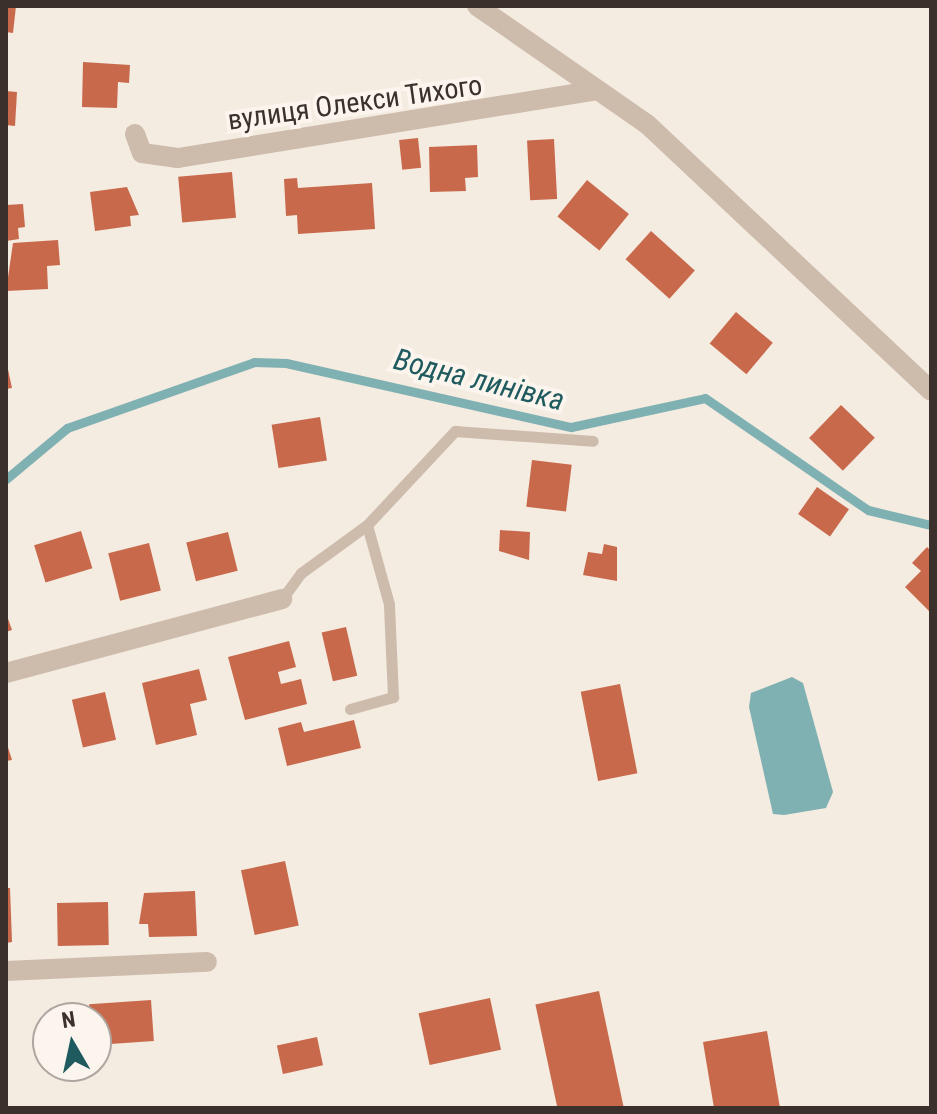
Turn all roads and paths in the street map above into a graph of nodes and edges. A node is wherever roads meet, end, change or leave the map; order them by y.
1 (477, 6) edge
2 (596, 90) junction
3 (135, 134) dead end
4 (931, 391) edge
5 (593, 441) dead end
6 (367, 525) junction
7 (282, 599) joint
8 (6, 673) edge
9 (350, 709) dead end
10 (207, 962) dead end
11 (6, 971) edge

1 - 2 street
2 - 3 street, вулиця Олекси Тихого
2 - 4 street
5 - 6 lane
6 - 7 lane
6 - 9 lane
7 - 8 street
10 - 11 street

